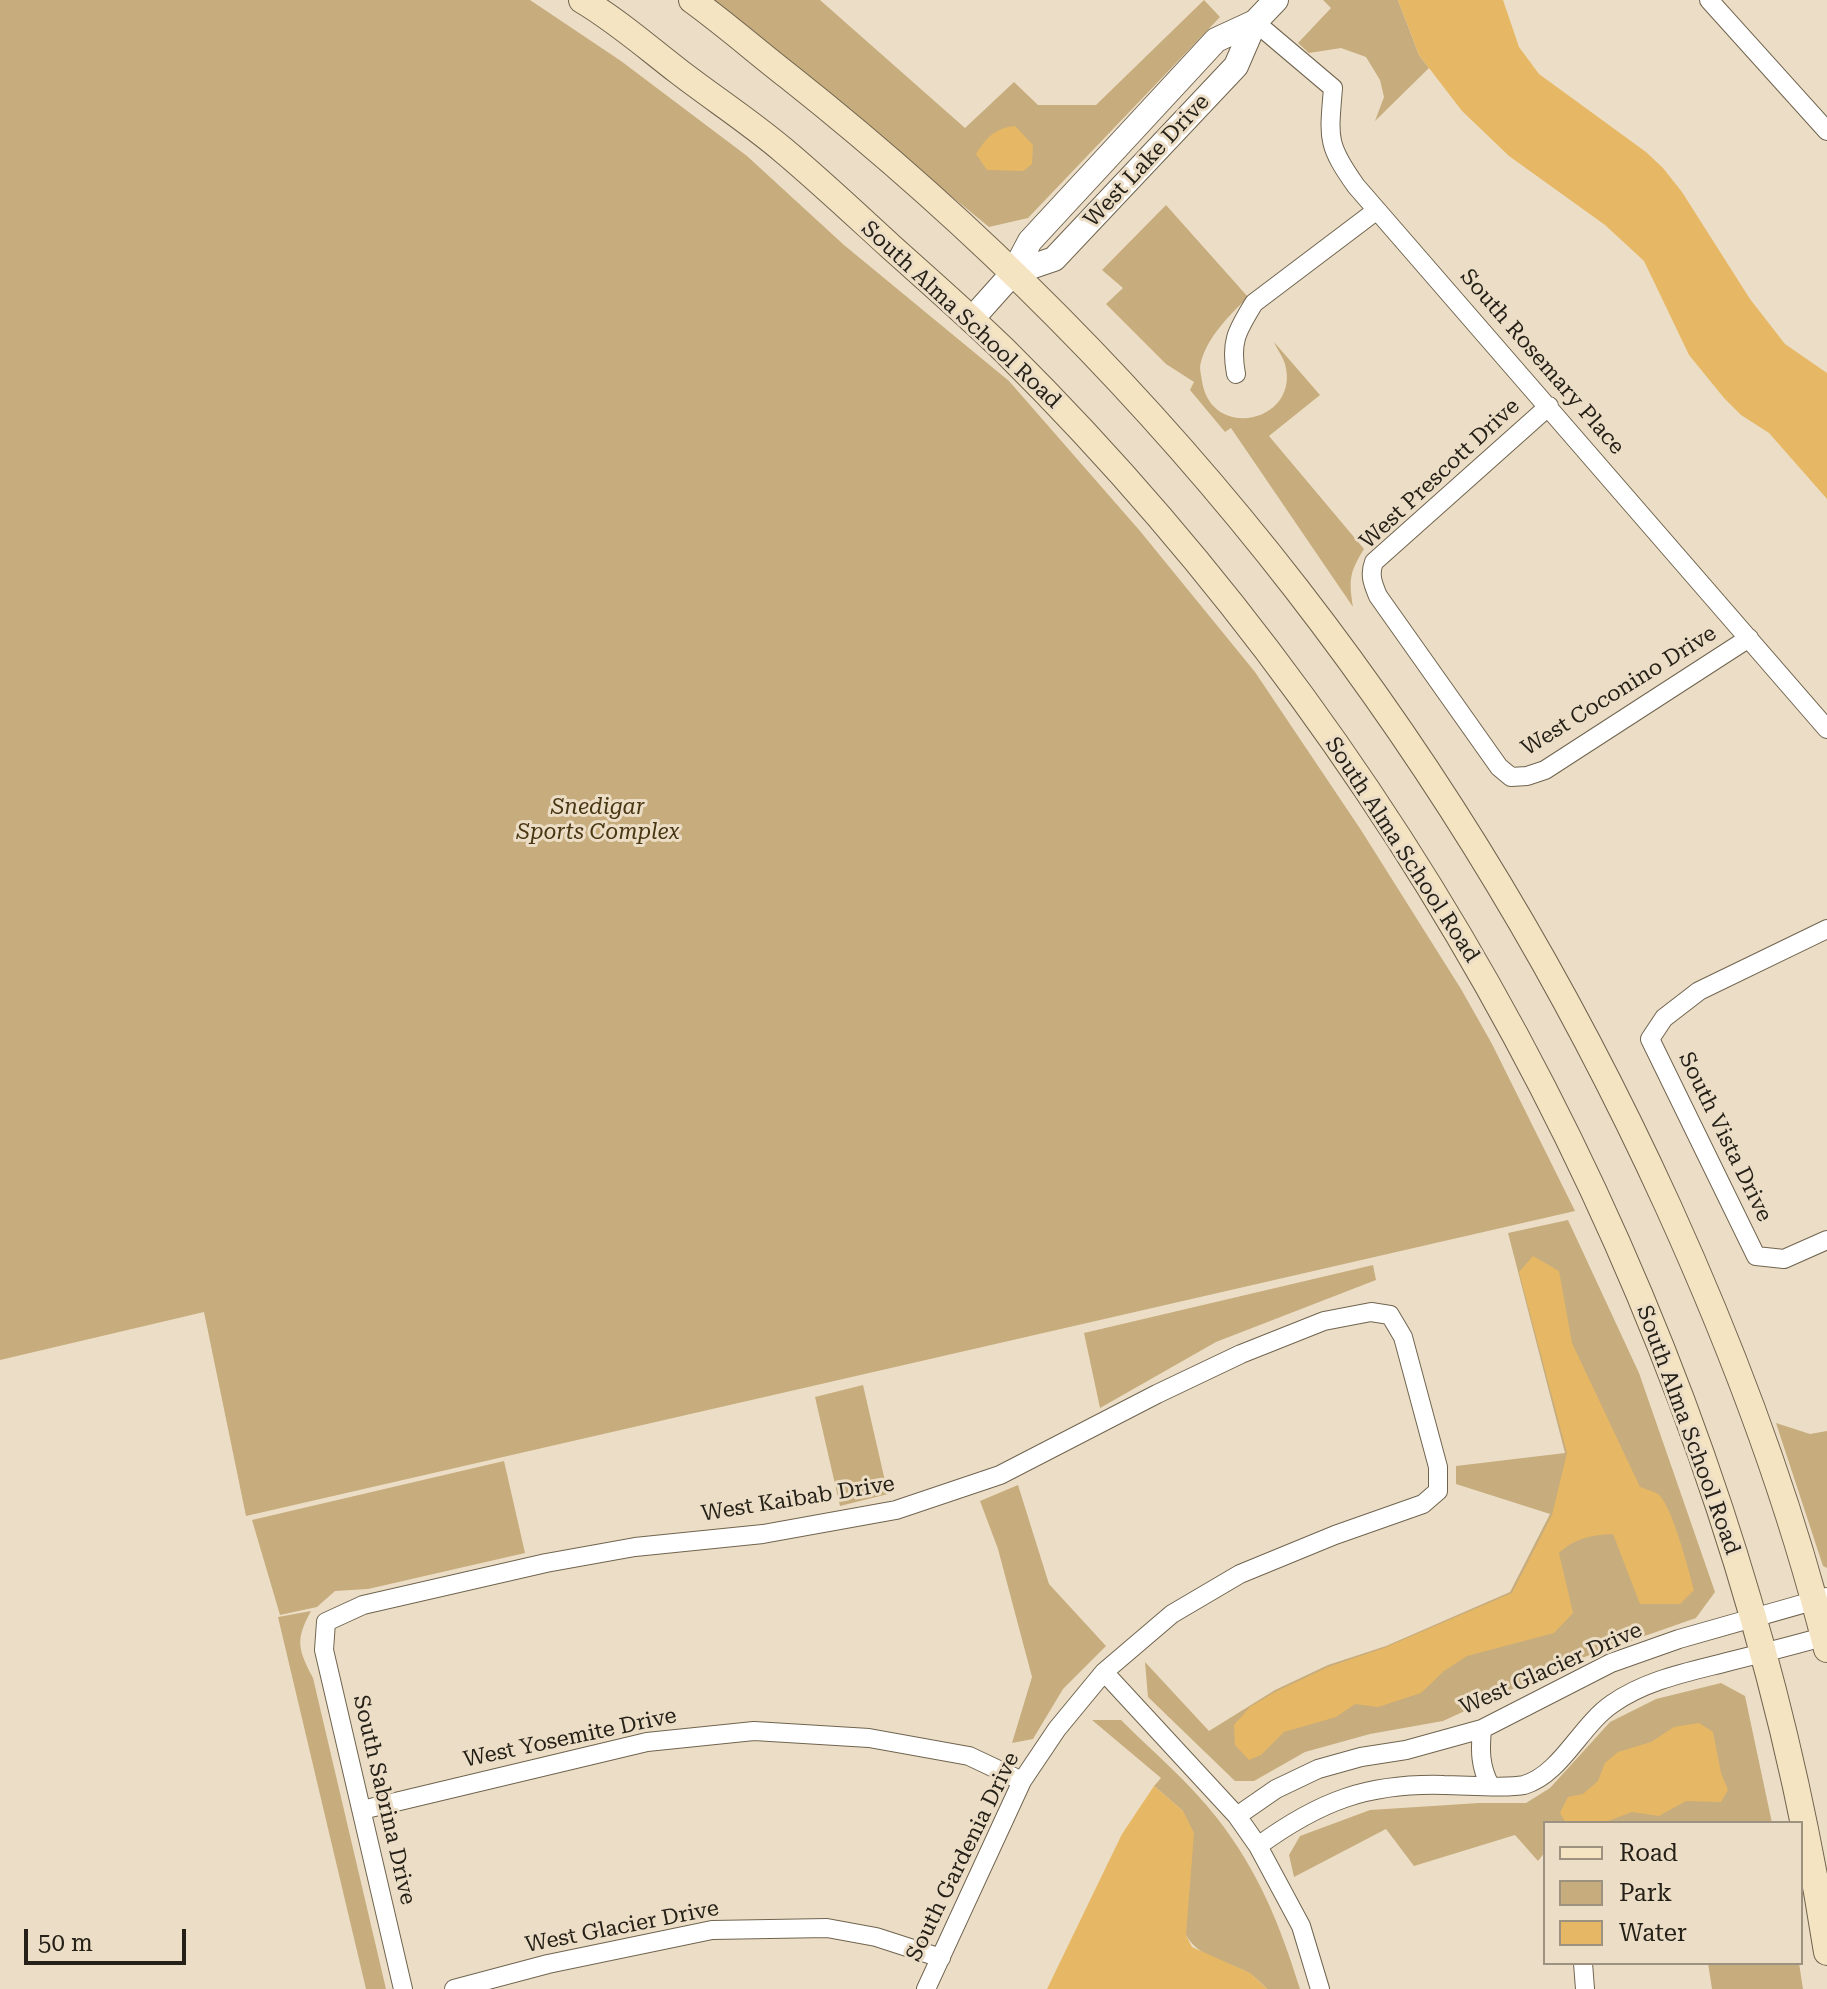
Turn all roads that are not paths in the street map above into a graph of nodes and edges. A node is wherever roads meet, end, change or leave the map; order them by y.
1 (582, 0) edge
2 (692, 0) edge
3 (1276, 0) edge
4 (1709, 0) edge
5 (1255, 22) junction
6 (1827, 131) edge
7 (1377, 210) junction
8 (1013, 273) junction
9 (971, 320) junction
10 (1236, 374) dead end
11 (1549, 406) junction
12 (1749, 638) junction
13 (1827, 729) edge
14 (1511, 777) joint
15 (1827, 929) edge
16 (1827, 1240) edge
17 (1390, 1315) joint
18 (1820, 1599) edge
19 (1754, 1619) junction
20 (326, 1622) joint
21 (1826, 1641) edge
22 (1762, 1653) junction
23 (1104, 1672) junction
24 (1482, 1729) junction
25 (1022, 1781) junction
26 (1490, 1785) junction
27 (362, 1810) junction
28 (1237, 1816) junction
29 (1802, 1821) edge
30 (1803, 1824) edge
31 (1258, 1846) junction
32 (1827, 1952) edge
33 (941, 1958) junction
34 (1583, 1965) edge
35 (403, 1989) edge
36 (454, 1989) edge
37 (926, 1989) edge
38 (1320, 1989) edge
39 (1585, 1989) edge

1 - 9 main road, South Alma School Road
2 - 8 main road
3 - 5 street, West Lake Drive
4 - 6 street
5 - 7 street, South Rosemary Place
5 - 8 street, West Lake Drive
7 - 10 street
7 - 11 street, South Rosemary Place
8 - 9 street, West Lake Drive
8 - 18 main road
9 - 19 main road, South Alma School Road
11 - 12 street, South Rosemary Place
11 - 14 street, West Prescott Drive
12 - 13 street, South Rosemary Place
12 - 14 street, West Coconino Drive
15 - 16 street, South Vista Drive
17 - 20 street, West Kaibab Drive
17 - 23 street, South Gardenia Drive
18 - 19 street, West Glacier Drive
18 - 21 main road
19 - 22 main road, South Alma School Road
19 - 24 street, West Glacier Drive
20 - 27 street, South Sabrina Drive
21 - 22 street
22 - 26 street
22 - 29 main road, South Alma School Road
23 - 25 street, South Gardenia Drive
23 - 28 street
24 - 26 street
24 - 28 street, West Glacier Drive
25 - 27 street, West Yosemite Drive
25 - 33 street, South Gardenia Drive
26 - 31 street
27 - 35 street, South Sabrina Drive
28 - 31 street
30 - 32 main road, South Alma School Road
31 - 38 street
33 - 36 street, West Glacier Drive
33 - 37 street, South Gardenia Drive
34 - 39 street

